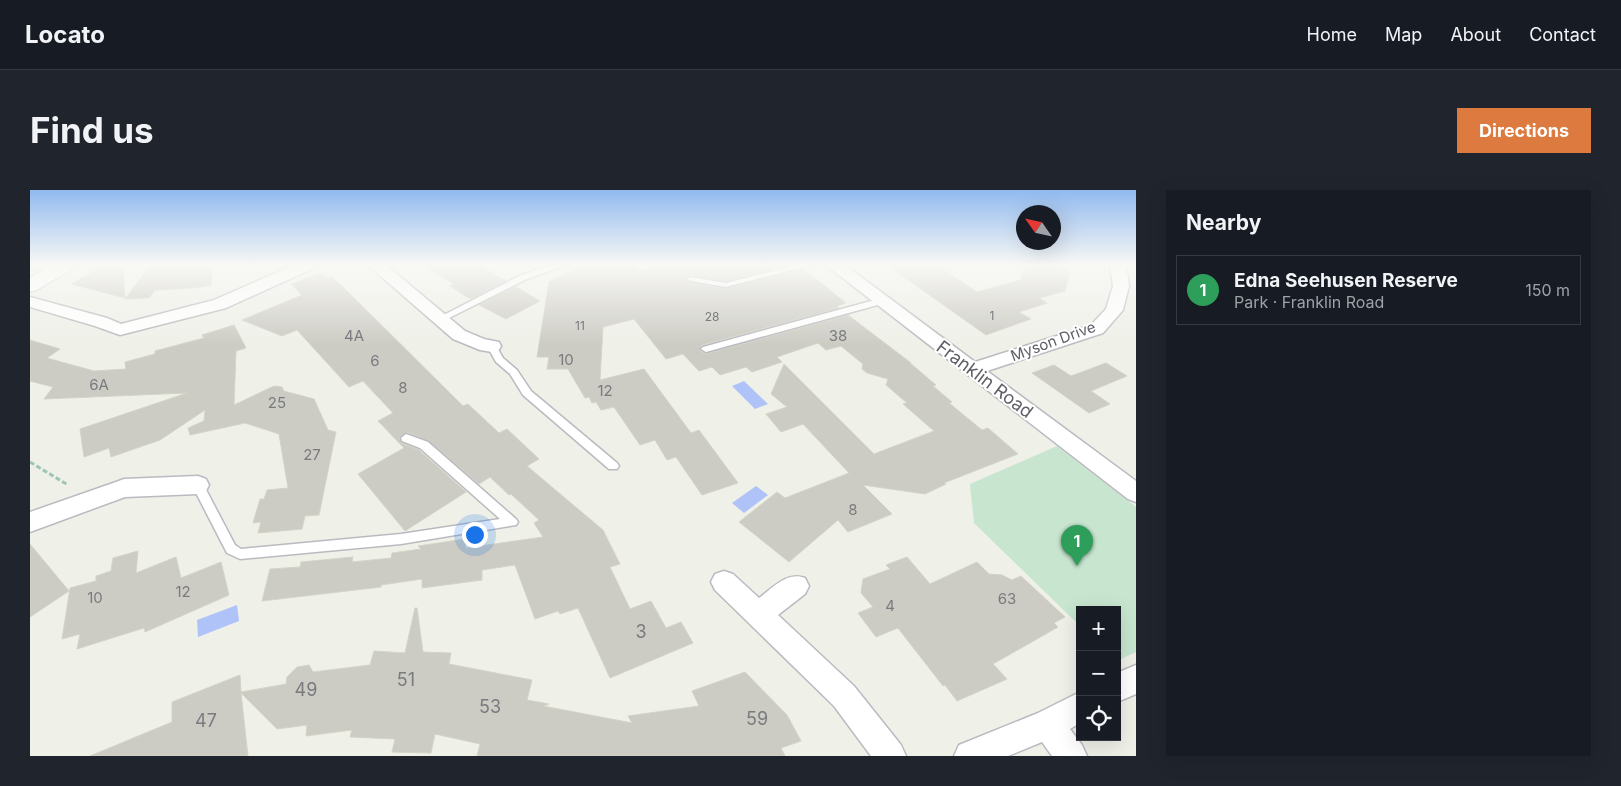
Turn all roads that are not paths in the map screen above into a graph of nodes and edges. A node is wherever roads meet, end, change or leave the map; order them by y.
1 (248, 291) edge
2 (407, 291) edge
3 (495, 291) edge
4 (870, 291) edge
5 (1119, 291) edge
6 (882, 300) junction
7 (30, 302) edge
8 (440, 319) junction
9 (492, 346) joint
10 (706, 348) dead end
11 (972, 368) junction
12 (406, 438) dead end
13 (613, 466) dead end
14 (198, 485) joint
15 (1136, 493) edge
16 (30, 522) edge
17 (724, 582) dead end
18 (796, 586) dead end
19 (758, 614) junction
20 (1136, 679) edge
21 (1121, 686) edge
22 (1076, 709) edge
23 (1048, 724) junction
24 (890, 756) edge
25 (970, 756) edge
26 (1071, 756) edge

1 - 7 street
2 - 8 street
3 - 8 lane
4 - 6 street, Franklin Road
5 - 11 street, Myson Drive
6 - 10 lane
6 - 11 street, Franklin Road
8 - 9 street
9 - 13 lane
11 - 15 street, Franklin Road
12 - 14 lane
14 - 16 street
17 - 19 street
18 - 19 street
19 - 24 street
20 - 21 street
22 - 23 street
23 - 25 street
23 - 26 street

